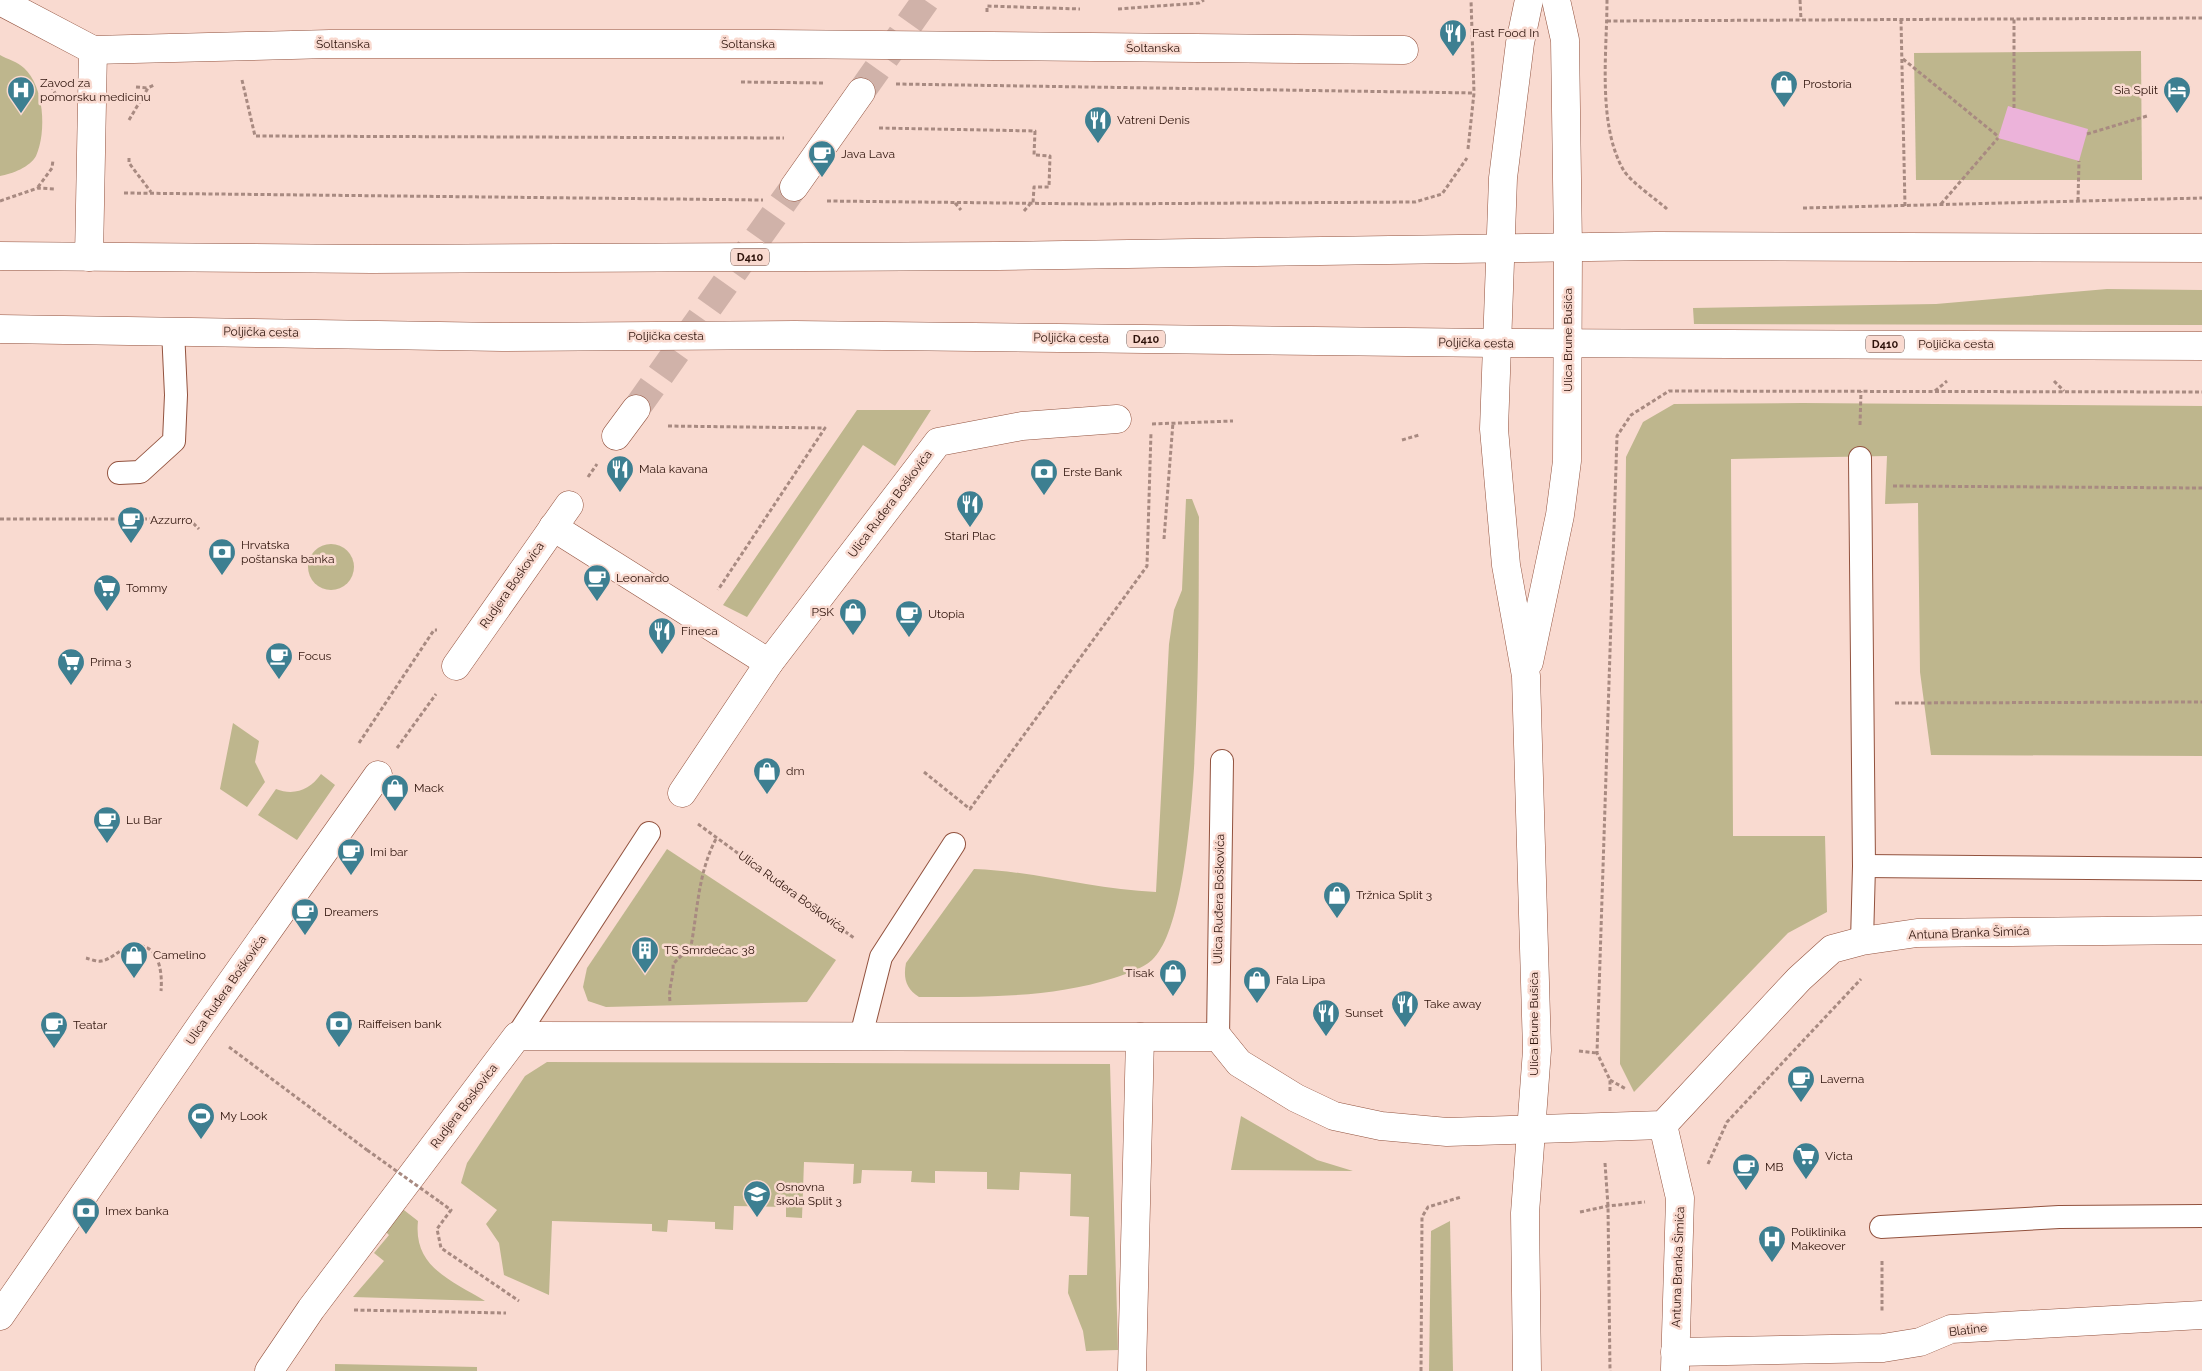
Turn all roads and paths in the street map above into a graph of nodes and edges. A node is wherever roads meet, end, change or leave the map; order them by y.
1 (1529, 0) edge
2 (1556, 0) edge
3 (1607, 0) edge
4 (1800, 0) edge
5 (0, 1) edge
6 (2202, 18) edge
7 (2014, 19) junction
8 (1801, 20) junction
9 (1901, 20) junction
10 (1607, 22) junction
11 (92, 50) junction
12 (1404, 50) dead end
13 (1903, 59) junction
14 (241, 75) dead end
15 (161, 81) dead end
16 (740, 82) dead end
17 (830, 84) dead end
18 (889, 84) dead end
19 (861, 92) tunnel mouth
20 (1474, 93) dead end
21 (2014, 108) dead end
22 (2147, 116) dead end
23 (129, 128) dead end
24 (832, 132) junction
25 (2087, 134) dead end
26 (129, 154) dead end
27 (2079, 161) dead end
28 (794, 187) tunnel mouth
29 (152, 193) dead end
30 (2202, 198) edge
31 (2078, 201) junction
32 (954, 202) dead end
33 (1941, 204) junction
34 (1905, 206) junction
35 (1797, 209) dead end
36 (961, 210) dead end
37 (1024, 211) dead end
38 (1670, 212) dead end
39 (1568, 248) junction
40 (2202, 248) edge
41 (1499, 250) junction
42 (0, 256) edge
43 (89, 256) junction
44 (0, 329) edge
45 (174, 330) junction
46 (1497, 343) junction
47 (1568, 343) junction
48 (2202, 346) edge
49 (2051, 378) dead end
50 (1949, 379) dead end
51 (1935, 391) junction
52 (2064, 391) junction
53 (2202, 392) edge
54 (1117, 419) joint
55 (1233, 421) dead end
56 (1173, 422) junction
57 (1419, 435) dead end
58 (1402, 440) dead end
59 (1150, 444) dead end
60 (1860, 458) dead end
61 (119, 472) dead end
62 (1860, 486) junction
63 (2202, 488) edge
64 (569, 504) joint
65 (0, 519) edge
66 (553, 527) junction
67 (199, 529) dead end
68 (1164, 539) dead end
69 (718, 591) dead end
70 (475, 638) junction
71 (770, 663) junction
72 (456, 666) joint
73 (1526, 676) junction
74 (2202, 702) edge
75 (1862, 704) junction
76 (359, 743) dead end
77 (1222, 761) dead end
78 (924, 772) dead end
79 (378, 775) joint
80 (682, 793) joint
81 (649, 833) dead end
82 (717, 837) junction
83 (954, 844) dead end
84 (1864, 866) junction
85 (2202, 870) edge
86 (2202, 930) edge
87 (1862, 940) junction
88 (881, 957) junction
89 (86, 958) dead end
90 (1863, 977) dead end
91 (162, 991) dead end
92 (201, 1025) junction
93 (678, 1035) junction
94 (516, 1036) junction
95 (861, 1036) junction
96 (1140, 1037) junction
97 (1218, 1037) junction
98 (1578, 1051) dead end
99 (1597, 1053) junction
100 (1610, 1099) dead end
101 (1663, 1125) junction
102 (1532, 1128) junction
103 (1605, 1162) dead end
104 (1460, 1197) dead end
105 (1680, 1198) junction
106 (1608, 1206) junction
107 (1580, 1212) dead end
108 (2202, 1216) edge
109 (1881, 1227) joint
110 (519, 1301) dead end
111 (311, 1309) junction
112 (506, 1313) dead end
113 (2202, 1315) edge
114 (0, 1316) edge
115 (1883, 1348) junction
116 (1675, 1361) edge
117 (269, 1371) edge
118 (1132, 1371) edge
119 (1421, 1371) edge
120 (1527, 1371) edge
121 (1610, 1371) edge

1 - 41 street, Ulica Brune Bušića
2 - 39 street, Ulica Brune Bušića
3 - 10 path
4 - 8 path
5 - 11 street, Šoltanska
6 - 7 path
7 - 9 path
7 - 21 path
8 - 9 path
8 - 10 path
9 - 13 path
10 - 38 path
11 - 12 street, Šoltanska
11 - 43 street
13 - 33 path
13 - 34 path
14 - 24 path
15 - 23 path
16 - 17 path
18 - 20 path
19 - 24 street
22 - 25 path
24 - 28 street
24 - 37 path
26 - 29 path
27 - 31 path
30 - 31 path
31 - 33 path
32 - 36 path
33 - 34 path
34 - 35 path
39 - 40 street, D410
39 - 41 street, D410
39 - 47 street, Ulica Brune Bušića
41 - 43 street, D410
41 - 46 street, Ulica Brune Bušića
42 - 43 street, D410
44 - 45 street, Poljička cesta / D410
45 - 46 street, Poljička cesta / D410
45 - 61 lane
46 - 47 street, Poljička cesta / D410
46 - 73 street, Ulica Brune Bušića
47 - 48 street, Poljička cesta / D410
47 - 73 street, Ulica Brune Bušića
49 - 52 path
50 - 51 path
51 - 52 path
51 - 99 path
52 - 53 path
54 - 56 path
54 - 71 street, Ulica Ruđera Boškovića
55 - 56 path
56 - 68 path
57 - 58 path
59 - 78 path
60 - 62 lane
62 - 63 path
62 - 75 lane
64 - 66 street, Rudjera Boskovica
64 - 69 path
65 - 67 path
66 - 70 street, Rudjera Boskovica
66 - 71 street
70 - 72 street, Rudjera Boskovica
70 - 76 path
71 - 80 street, Ulica Ruđera Boškovića
72 - 79 path
73 - 102 street, Ulica Brune Bušića
74 - 75 path
75 - 84 lane
77 - 97 lane, Ulica Ruđera Boškovića
79 - 92 street, Ulica Ruđera Boškovića
80 - 82 path, Ulica Ruđera Boškovića
81 - 94 lane, Rudjera Boskovica
82 - 88 path, Ulica Ruđera Boškovića
82 - 93 path
83 - 88 lane
84 - 85 lane
84 - 87 lane
86 - 87 street, Antuna Branka Šimića
87 - 101 street, Antuna Branka Šimića
88 - 95 lane
89 - 91 path
90 - 105 path
92 - 110 path, bridge
92 - 114 street, Ulica Ruđera Boškovića
93 - 94 street
93 - 95 street
94 - 111 street, Rudjera Boskovica
95 - 96 street
96 - 97 street
96 - 118 street
97 - 102 street
98 - 99 path
99 - 100 path
101 - 102 street
101 - 105 street, Antuna Branka Šimića
102 - 120 street, Ulica Brune Bušića
103 - 106 path
104 - 119 path
105 - 106 path
105 - 116 street, Antuna Branka Šimića
106 - 107 path
106 - 121 path
108 - 109 lane
109 - 115 path
111 - 112 path
111 - 117 street, Rudjera Boskovica
113 - 115 street, Blatine
115 - 116 street, Blatine

